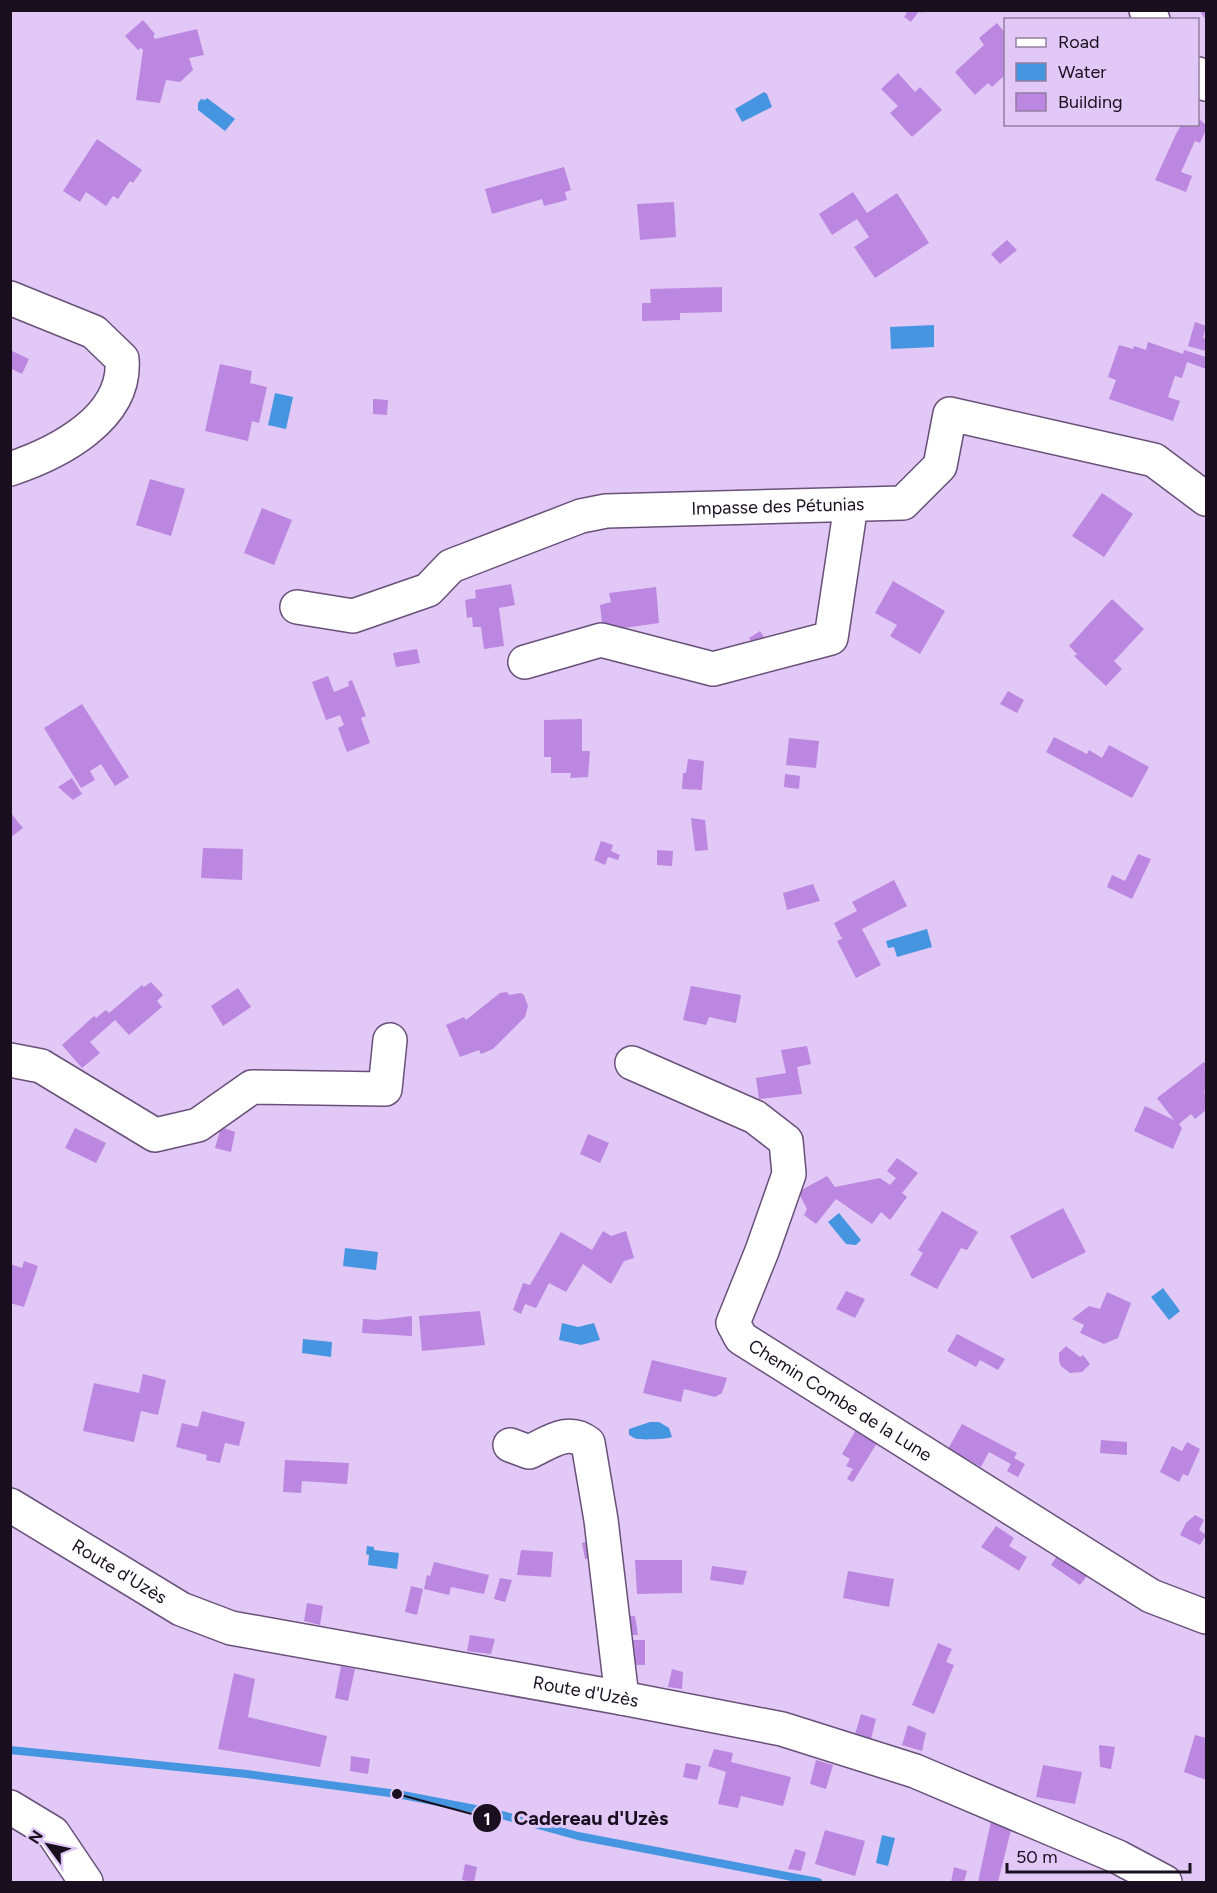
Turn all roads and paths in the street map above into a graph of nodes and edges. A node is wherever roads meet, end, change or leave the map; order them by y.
1 (10, 298) edge
2 (10, 469) edge
3 (1206, 499) edge
4 (851, 505) junction
5 (297, 607) dead end
6 (525, 662) dead end
7 (390, 1040) dead end
8 (10, 1060) edge
9 (632, 1063) dead end
10 (510, 1445) dead end
11 (10, 1505) edge
12 (1206, 1617) edge
13 (622, 1698) junction
14 (10, 1807) edge
15 (86, 1882) edge
16 (1165, 1882) edge

1 - 2 street
3 - 4 street, Impasse des Pétunias
4 - 5 street, Impasse des Pétunias
4 - 6 street
7 - 8 street
9 - 12 street, Chemin Combe de la Lune
10 - 13 street
11 - 13 street, Route d'Uzès
13 - 16 street, Route d'Uzès
14 - 15 street

